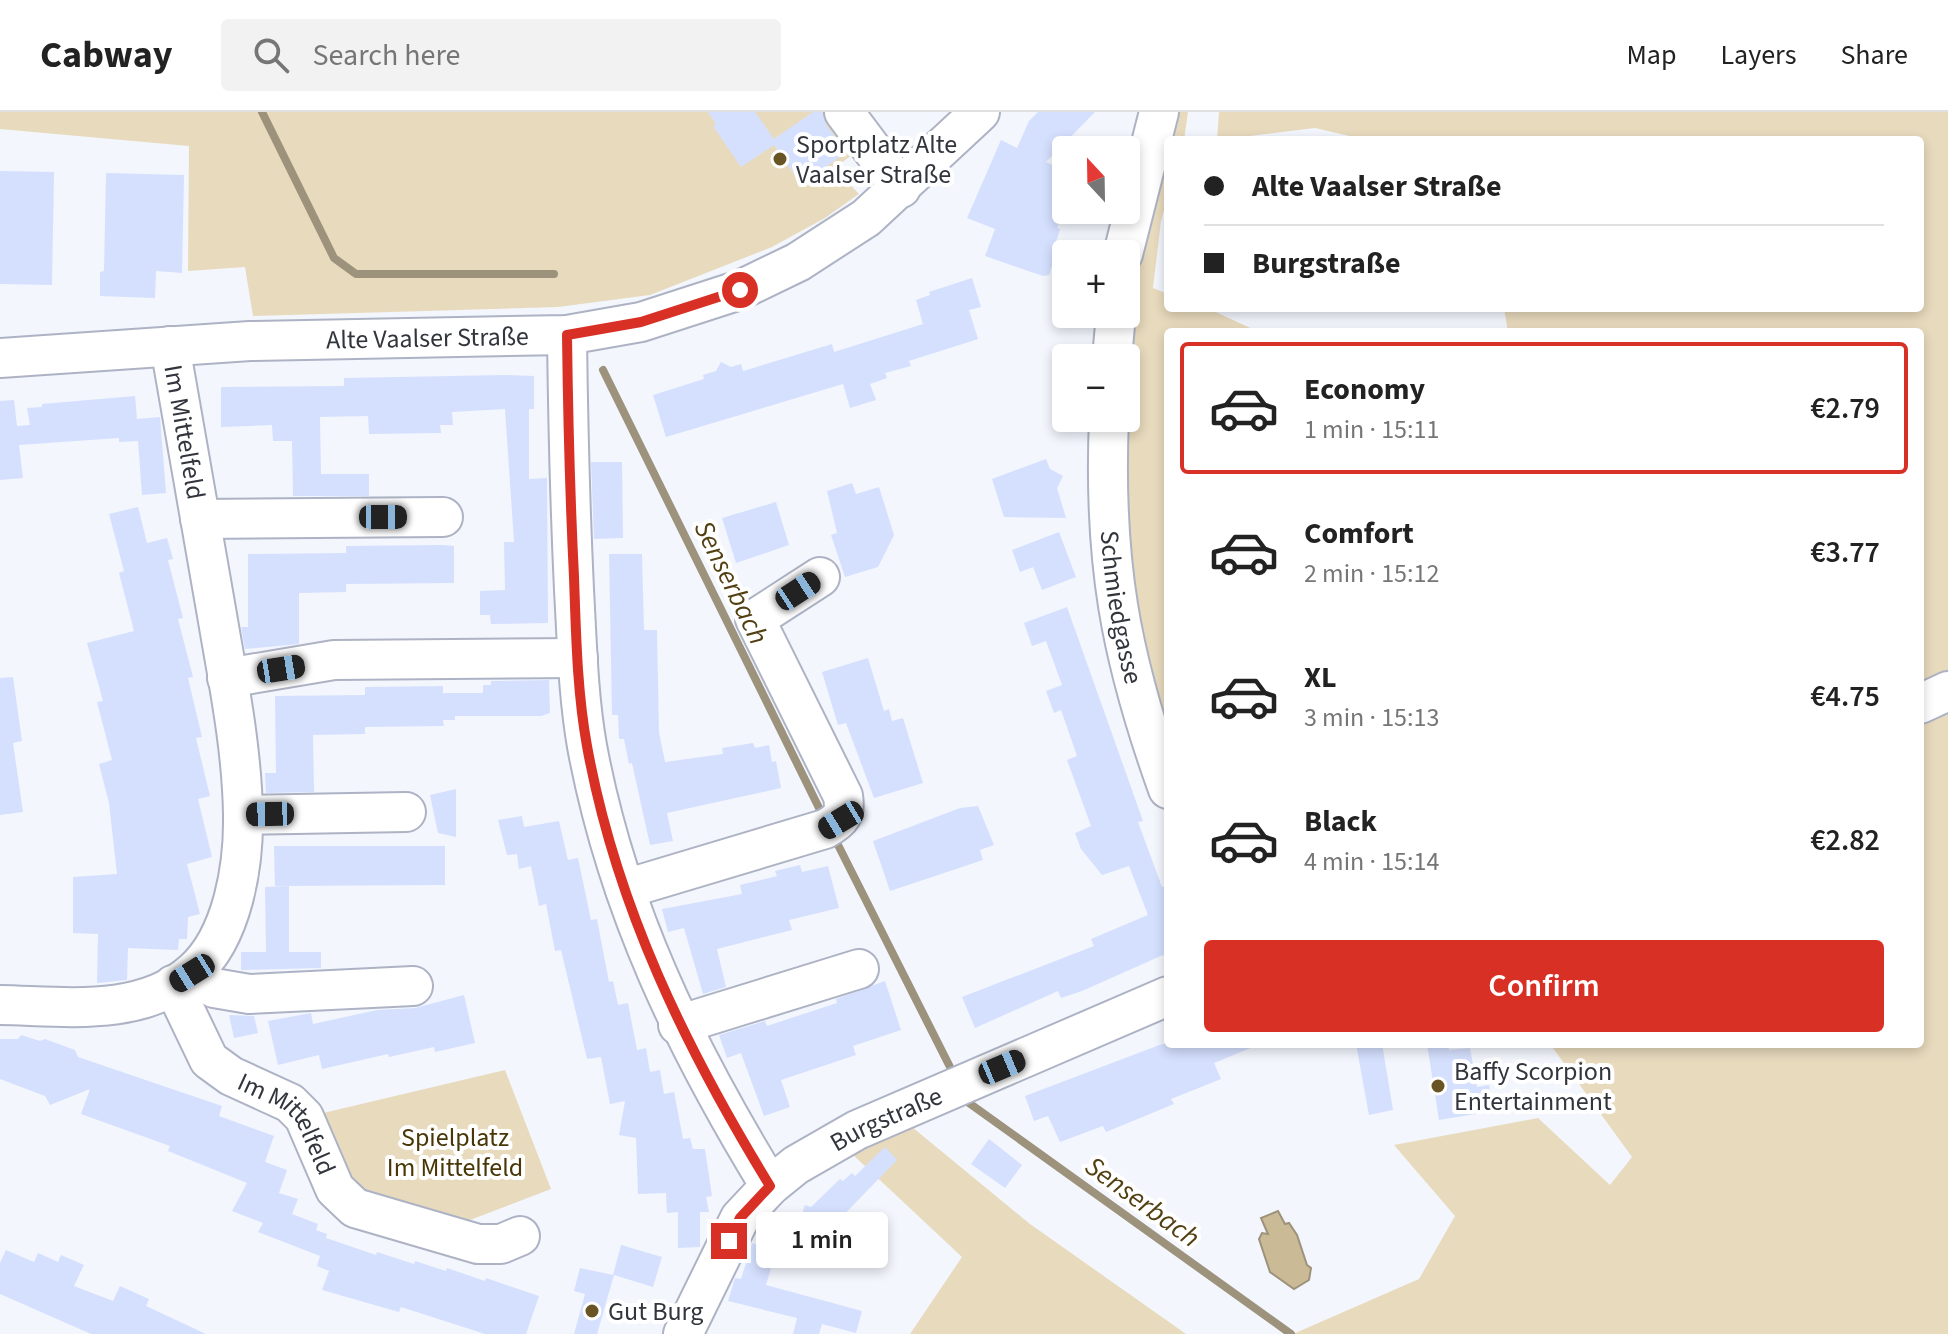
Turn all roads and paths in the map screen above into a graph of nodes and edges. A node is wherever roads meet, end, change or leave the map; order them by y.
1 (844, 112) edge
2 (980, 112) edge
3 (1159, 112) edge
4 (901, 188) junction
5 (1127, 240) edge
6 (567, 335) junction
7 (170, 346) junction
8 (0, 358) edge
9 (1109, 432) edge
10 (443, 517) dead end
11 (200, 519) junction
12 (820, 577) dead end
13 (578, 658) junction
14 (227, 678) junction
15 (1948, 691) edge
16 (1924, 702) edge
17 (1164, 776) edge
18 (406, 812) dead end
19 (243, 815) junction
20 (625, 889) junction
21 (859, 969) dead end
22 (182, 979) junction
23 (413, 986) dead end
24 (1164, 998) edge
25 (0, 1005) edge
26 (678, 1025) junction
27 (770, 1186) junction
28 (520, 1236) dead end
29 (683, 1334) edge

1 - 4 street
2 - 4 street, Alte Vaalser Straße
3 - 5 street
4 - 6 street, Alte Vaalser Straße
6 - 7 street, Alte Vaalser Straße
6 - 13 street
7 - 8 street, Alte Vaalser Straße
7 - 11 street, Im Mittelfeld
9 - 17 street, Schmiedgasse
10 - 11 street, Im Mittelfeld
11 - 14 street, Im Mittelfeld
12 - 20 street
13 - 14 street
13 - 20 street
14 - 19 street, Im Mittelfeld
15 - 16 street
18 - 19 street
19 - 22 street, Im Mittelfeld
20 - 26 street
21 - 26 street
22 - 23 street
22 - 25 street
22 - 28 street, Im Mittelfeld
24 - 27 street, Burgstraße
26 - 27 street
27 - 29 street, Burgstraße

